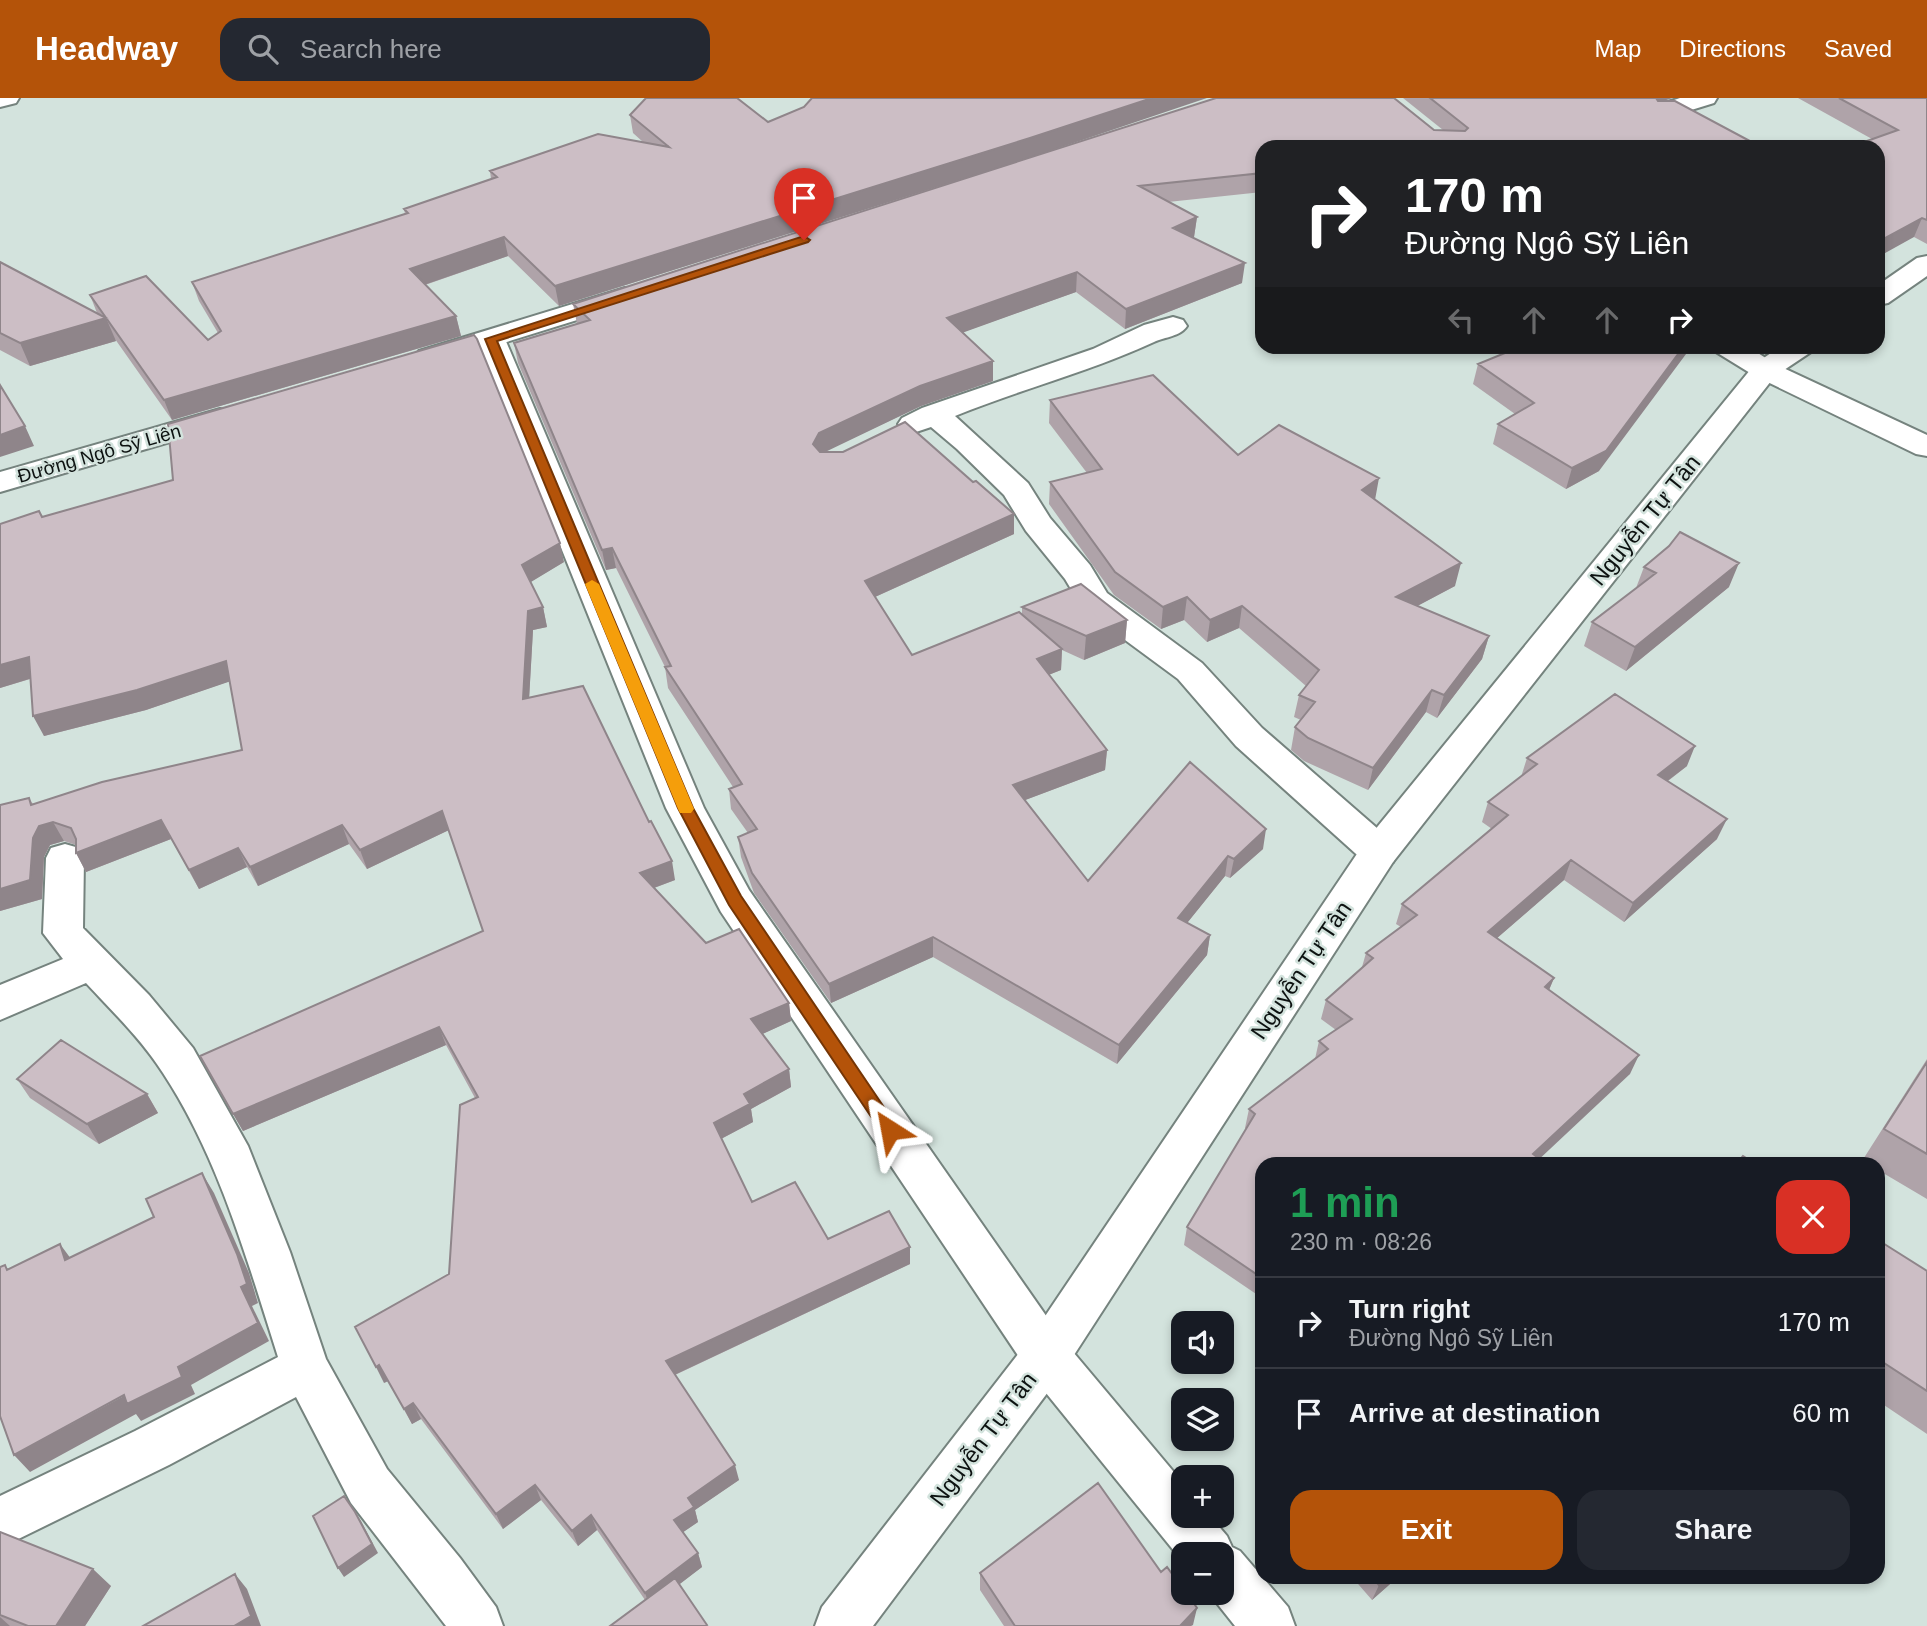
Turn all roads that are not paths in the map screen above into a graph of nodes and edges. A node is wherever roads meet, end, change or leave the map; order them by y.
1 (6, 98) edge
2 (1705, 98) edge
3 (0, 100) edge
4 (1662, 112) edge
5 (1927, 264) edge
6 (647, 289) edge
7 (1885, 292) edge
8 (1173, 326) dead end
9 (491, 339) junction
10 (1739, 354) edge
11 (1789, 354) edge
12 (398, 366) edge
13 (1765, 370) junction
14 (239, 412) edge
15 (933, 414) junction
16 (883, 438) edge
17 (1927, 447) edge
18 (0, 482) edge
19 (1379, 852) junction
20 (65, 858) dead end
21 (93, 963) junction
22 (0, 1003) edge
23 (1046, 1356) junction
24 (305, 1367) junction
25 (0, 1523) edge
26 (1199, 1542) edge
27 (1234, 1584) edge
28 (477, 1626) edge
29 (841, 1626) edge
30 (1269, 1626) edge

1 - 3 street
2 - 4 street
5 - 7 street
6 - 9 street
8 - 15 street
9 - 12 street
9 - 23 street
10 - 13 street
11 - 13 street, Nguyễn Tự Tân
13 - 17 street
13 - 19 street, Nguyễn Tự Tân
14 - 18 street, Đường Ngô Sỹ Liên
15 - 16 street
15 - 19 street
19 - 23 street, Nguyễn Tự Tân
20 - 21 street
21 - 22 street
21 - 24 street
23 - 26 street
23 - 29 street, Nguyễn Tự Tân
24 - 25 street
24 - 28 street
27 - 30 street

